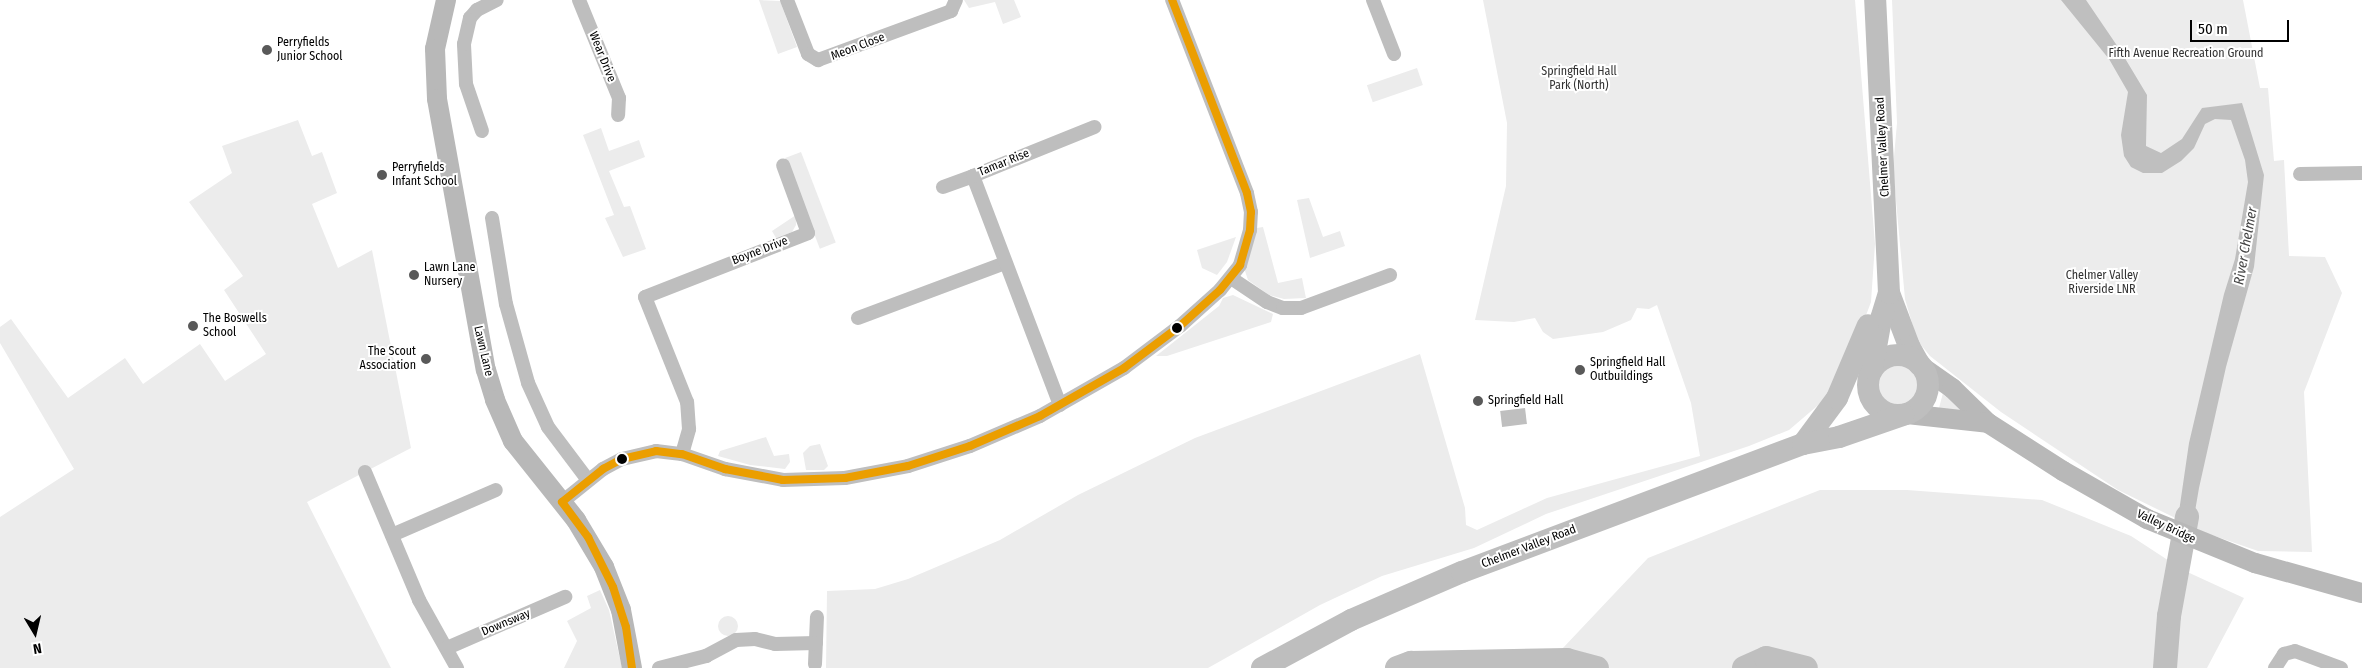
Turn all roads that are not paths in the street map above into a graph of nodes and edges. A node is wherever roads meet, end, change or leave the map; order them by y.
1 (446, 0) edge
2 (497, 0) edge
3 (579, 0) edge
4 (787, 0) edge
5 (956, 0) edge
6 (1373, 0) edge
7 (1875, 0) edge
8 (1174, 1) edge
9 (1394, 54) dead end
10 (618, 115) dead end
11 (1094, 127) dead end
12 (482, 130) dead end
13 (783, 165) dead end
14 (2362, 173) edge
15 (2300, 174) dead end
16 (973, 176) junction
17 (943, 188) dead end
18 (492, 218) dead end
19 (1887, 241) junction
20 (1005, 263) junction
21 (1390, 275) dead end
22 (1231, 278) junction
23 (1889, 293) junction
24 (858, 318) dead end
25 (1921, 365) junction
26 (1870, 375) junction
27 (1060, 405) junction
28 (1905, 415) junction
29 (1988, 423) junction
30 (1804, 444) junction
31 (682, 454) junction
32 (365, 472) dead end
33 (588, 480) junction
34 (496, 490) dead end
35 (562, 502) junction
36 (392, 535) junction
37 (2362, 593) edge
38 (565, 597) dead end
39 (817, 617) dead end
40 (816, 643) junction
41 (447, 648) junction
42 (816, 664) dead end
43 (457, 668) edge
44 (632, 668) edge
45 (660, 668) edge
46 (1262, 668) edge
47 (2275, 668) edge
48 (2340, 668) edge

1 - 35 street, Lawn Lane
2 - 12 street
3 - 10 street, Wear Drive
4 - 5 street, Meon Close
6 - 9 street
7 - 19 main road, Chelmer Valley Road
8 - 22 street
11 - 16 street, Tamar Rise
13 - 31 street, Boyne Drive
14 - 15 street
16 - 17 street
16 - 20 street, Tamar Rise
18 - 33 street
19 - 23 main road, Chelmer Valley Road
19 - 30 main road
20 - 24 street
20 - 27 street, Tamar Rise
21 - 22 street
22 - 27 street
23 - 25 main road, Chelmer Valley Road
23 - 26 main road, Chelmer Valley Road
25 - 26 main road
25 - 28 main road
25 - 29 street, Valley Bridge
26 - 28 main road
26 - 30 main road, Chelmer Valley Road
27 - 31 street
28 - 29 street, Valley Bridge
28 - 30 main road, Chelmer Valley Road
29 - 37 street, Valley Bridge
30 - 46 main road, Chelmer Valley Road
31 - 33 street
32 - 36 street
33 - 35 street
34 - 36 street
35 - 44 street, Lawn Lane
36 - 41 street
38 - 41 street, Downsway
39 - 40 street
40 - 42 street
40 - 45 street
41 - 43 street
47 - 48 street

